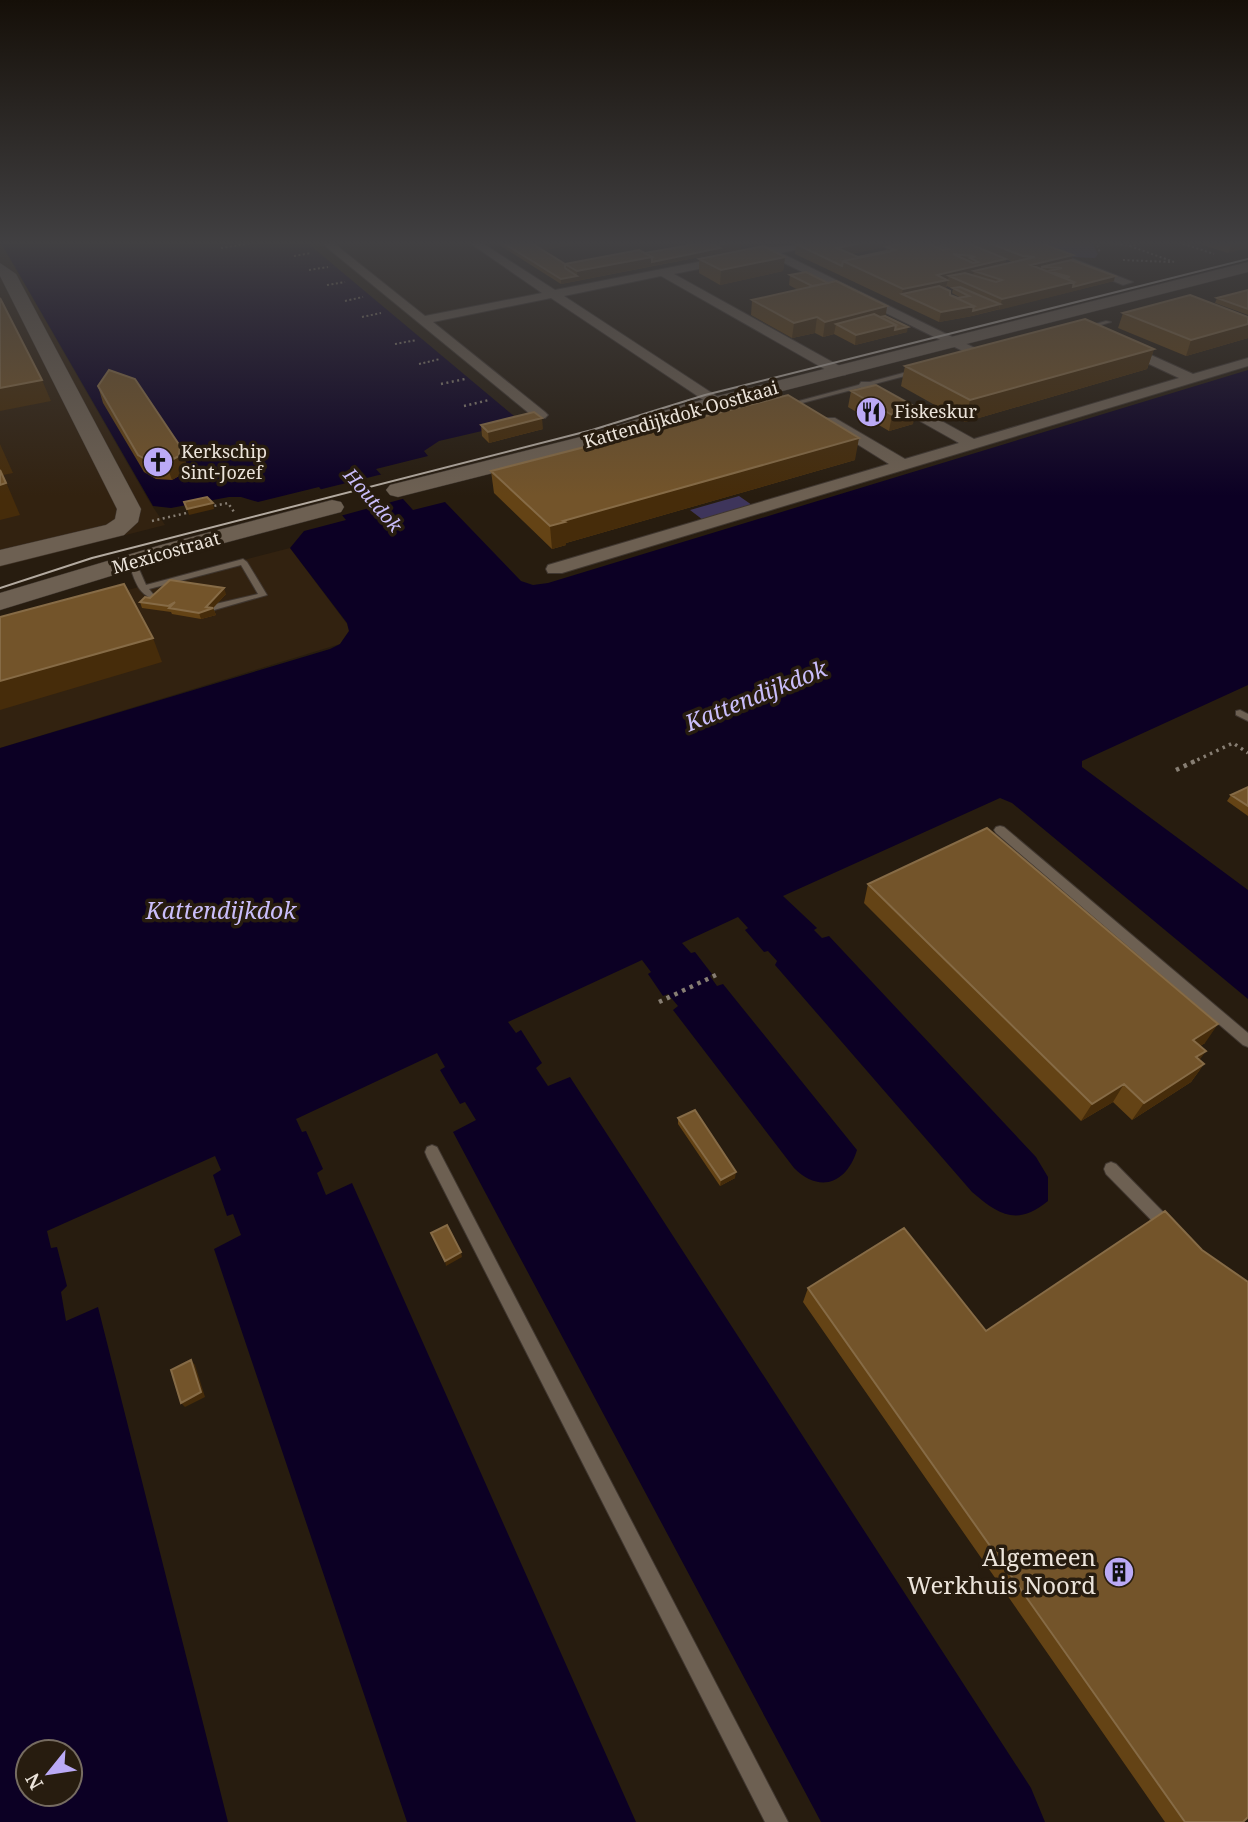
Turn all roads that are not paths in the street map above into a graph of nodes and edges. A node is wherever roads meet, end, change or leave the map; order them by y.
1 (31, 326) edge
2 (431, 326) edge
3 (601, 326) edge
4 (758, 326) edge
5 (923, 326) edge
6 (1018, 326) edge
7 (1092, 326) edge
8 (1080, 329) joint
9 (956, 342) junction
10 (982, 355) edge
11 (1248, 362) edge
12 (930, 368) edge
13 (840, 372) junction
14 (1192, 379) junction
15 (866, 385) junction
16 (710, 399) junction
17 (799, 402) junction
18 (779, 407) edge
19 (763, 408) edge
20 (540, 415) edge
21 (973, 445) junction
22 (904, 466) junction
23 (398, 490) dead end
24 (332, 507) dead end
25 (0, 558) edge
26 (132, 562) junction
27 (555, 569) dead end
28 (144, 588) junction
29 (160, 598) edge
30 (0, 602) edge
31 (214, 607) edge
32 (1000, 830) dead end
33 (1248, 1041) edge
34 (432, 1152) dead end
35 (1111, 1170) dead end
36 (1178, 1237) edge
37 (777, 1822) edge

1 - 25 street
2 - 20 street
3 - 16 street
4 - 13 street
5 - 9 street
6 - 9 street, Kattendijkdok-Oostkaai
7 - 8 lane
8 - 14 street
9 - 10 street
9 - 13 street, Kattendijkdok-Oostkaai
11 - 14 street
12 - 15 lane
13 - 16 street, Kattendijkdok-Oostkaai
14 - 21 street
15 - 17 lane
15 - 21 street
16 - 19 lane
16 - 23 street, Kattendijkdok-Oostkaai
17 - 18 lane
17 - 22 street
21 - 22 street
22 - 27 street
24 - 26 street, Mexicostraat
26 - 28 lane
26 - 30 street, Mexicostraat
28 - 29 lane
28 - 31 lane
32 - 33 lane
34 - 37 lane
35 - 36 lane

